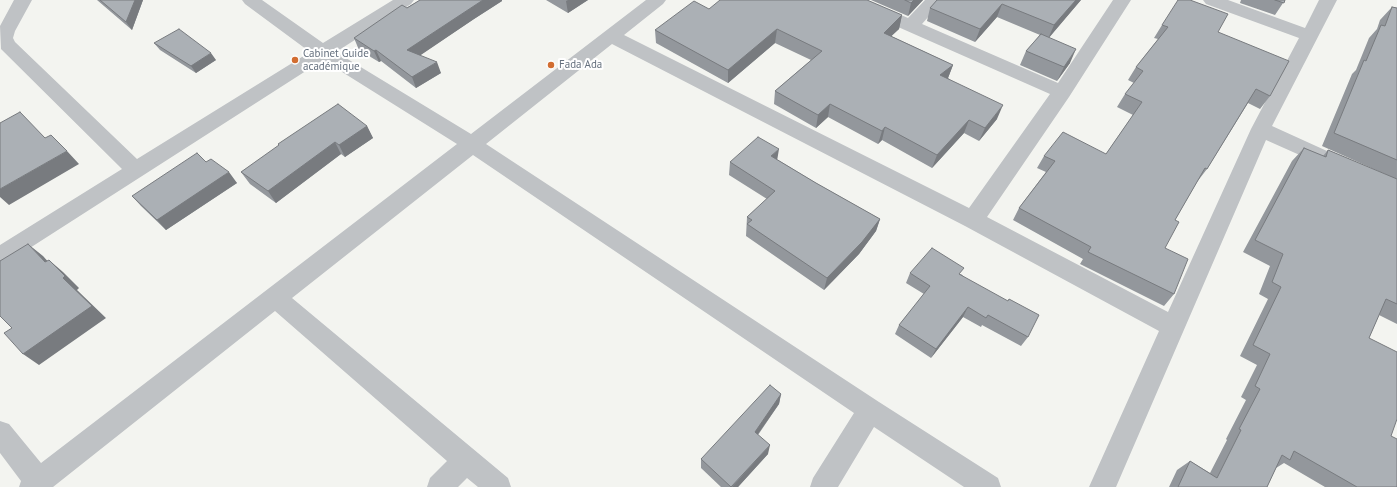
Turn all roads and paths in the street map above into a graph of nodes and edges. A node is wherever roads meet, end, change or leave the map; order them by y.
1 (23, 0) edge
2 (251, 0) edge
3 (405, 0) edge
4 (657, 0) edge
5 (852, 0) edge
6 (934, 0) edge
7 (1122, 0) edge
8 (1212, 0) edge
9 (1328, 0) edge
10 (911, 26) junction
11 (1308, 35) junction
12 (610, 36) junction
13 (323, 52) junction
14 (1062, 92) junction
15 (1261, 129) junction
16 (472, 144) junction
17 (1345, 166) edge
18 (136, 170) junction
19 (973, 220) junction
20 (0, 256) edge
21 (276, 298) junction
22 (1174, 327) junction
23 (870, 410) junction
24 (0, 433) edge
25 (466, 460) junction
26 (36, 484) edge
27 (440, 487) edge
28 (498, 487) edge
29 (823, 487) edge
30 (988, 487) edge
31 (1102, 487) edge

1 - 18 street
2 - 13 street
3 - 13 street
4 - 12 street
5 - 10 street
6 - 10 street
7 - 14 street
8 - 11 street
9 - 11 street
10 - 14 street
11 - 15 street
12 - 16 street
12 - 19 street
13 - 16 street
13 - 18 street
14 - 19 street
15 - 17 street
15 - 22 street
16 - 21 street
16 - 23 street
18 - 20 street
19 - 22 street
21 - 25 street
21 - 26 street
22 - 31 street
23 - 29 street
23 - 30 street
24 - 26 street
25 - 27 street
25 - 28 street

